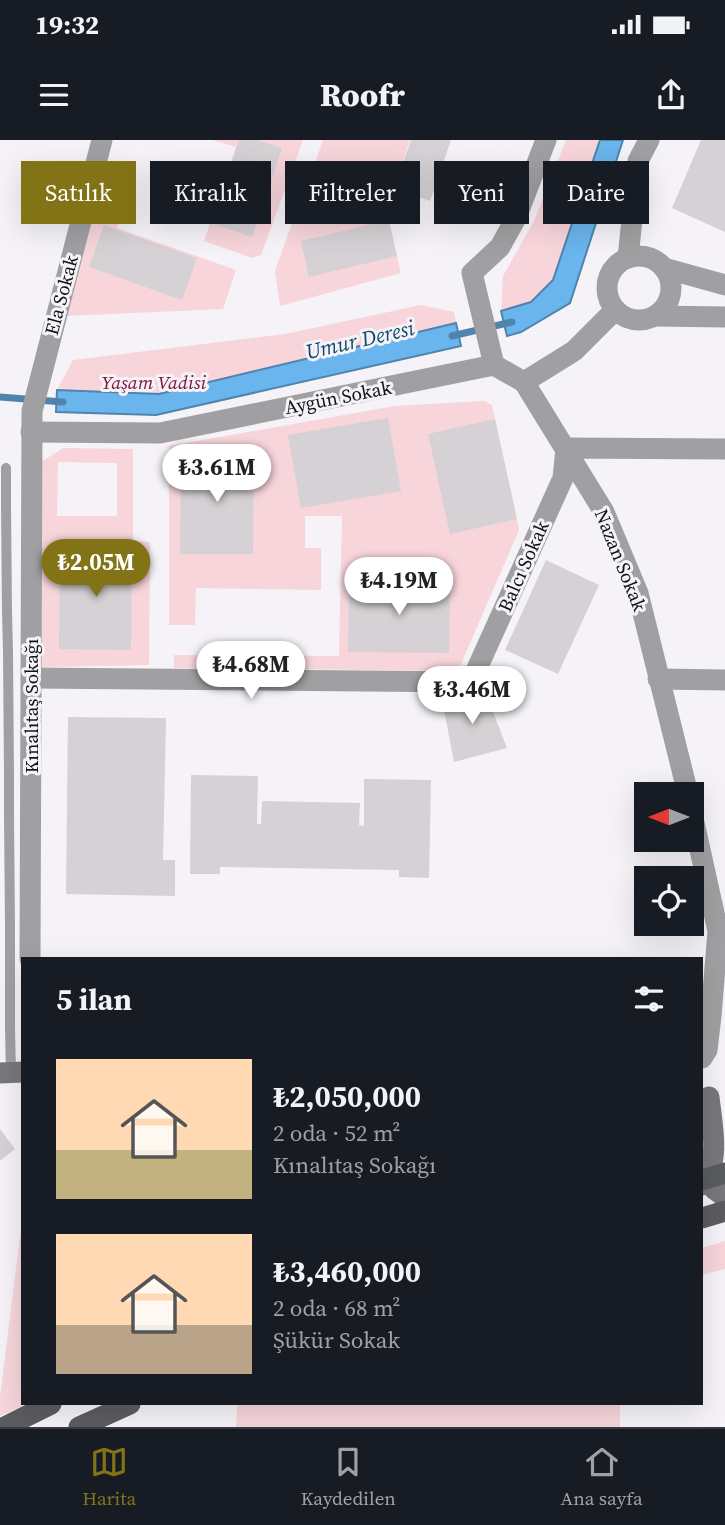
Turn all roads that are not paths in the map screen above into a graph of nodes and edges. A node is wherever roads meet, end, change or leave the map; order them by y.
1 (102, 140) edge
2 (546, 140) edge
3 (649, 140) edge
4 (628, 258) junction
5 (664, 268) junction
6 (725, 285) edge
7 (615, 310) junction
8 (656, 316) junction
9 (725, 317) edge
10 (494, 365) junction
11 (524, 382) junction
12 (31, 421) junction
13 (566, 448) junction
14 (725, 449) edge
15 (2, 472) edge
16 (31, 479) junction
17 (31, 631) junction
18 (5, 632) edge
19 (31, 678) junction
20 (658, 679) junction
21 (725, 680) edge
22 (685, 782) edge
23 (31, 794) junction
24 (4, 805) edge
25 (701, 852) edge
26 (0, 949) edge
27 (30, 954) edge
28 (703, 1056) edge
29 (11, 1073) edge
30 (705, 1092) edge
31 (725, 1115) edge
32 (707, 1176) edge
33 (725, 1197) edge
34 (725, 1211) edge
35 (703, 1218) edge
36 (49, 1405) edge
37 (128, 1405) edge
38 (5, 1427) edge
39 (79, 1427) edge

1 - 12 street, Ela Sokak
2 - 10 street
3 - 4 street
4 - 5 street
4 - 7 street
5 - 6 street
5 - 8 street
7 - 8 street
7 - 11 street
8 - 9 street
10 - 11 street
10 - 12 street, Aygün Sokak
11 - 13 street, Nazan Sokak
12 - 16 street, Kınalıtaş Sokağı
13 - 14 street
13 - 19 street, Balcı Sokak
13 - 20 street, Nazan Sokak
15 - 16 street
15 - 18 lane, bridge
16 - 17 street, Kınalıtaş Sokağı
17 - 18 street
17 - 19 street, Kınalıtaş Sokağı
18 - 24 lane, bridge
19 - 23 street, Kınalıtaş Sokağı
20 - 21 street
20 - 22 street, Nazan Sokak
23 - 24 street
23 - 27 street, Kınalıtaş Sokağı
24 - 29 lane, bridge
25 - 28 street
26 - 27 street
30 - 31 street
30 - 32 street
32 - 33 street
34 - 35 main road
36 - 38 main road
37 - 39 main road

